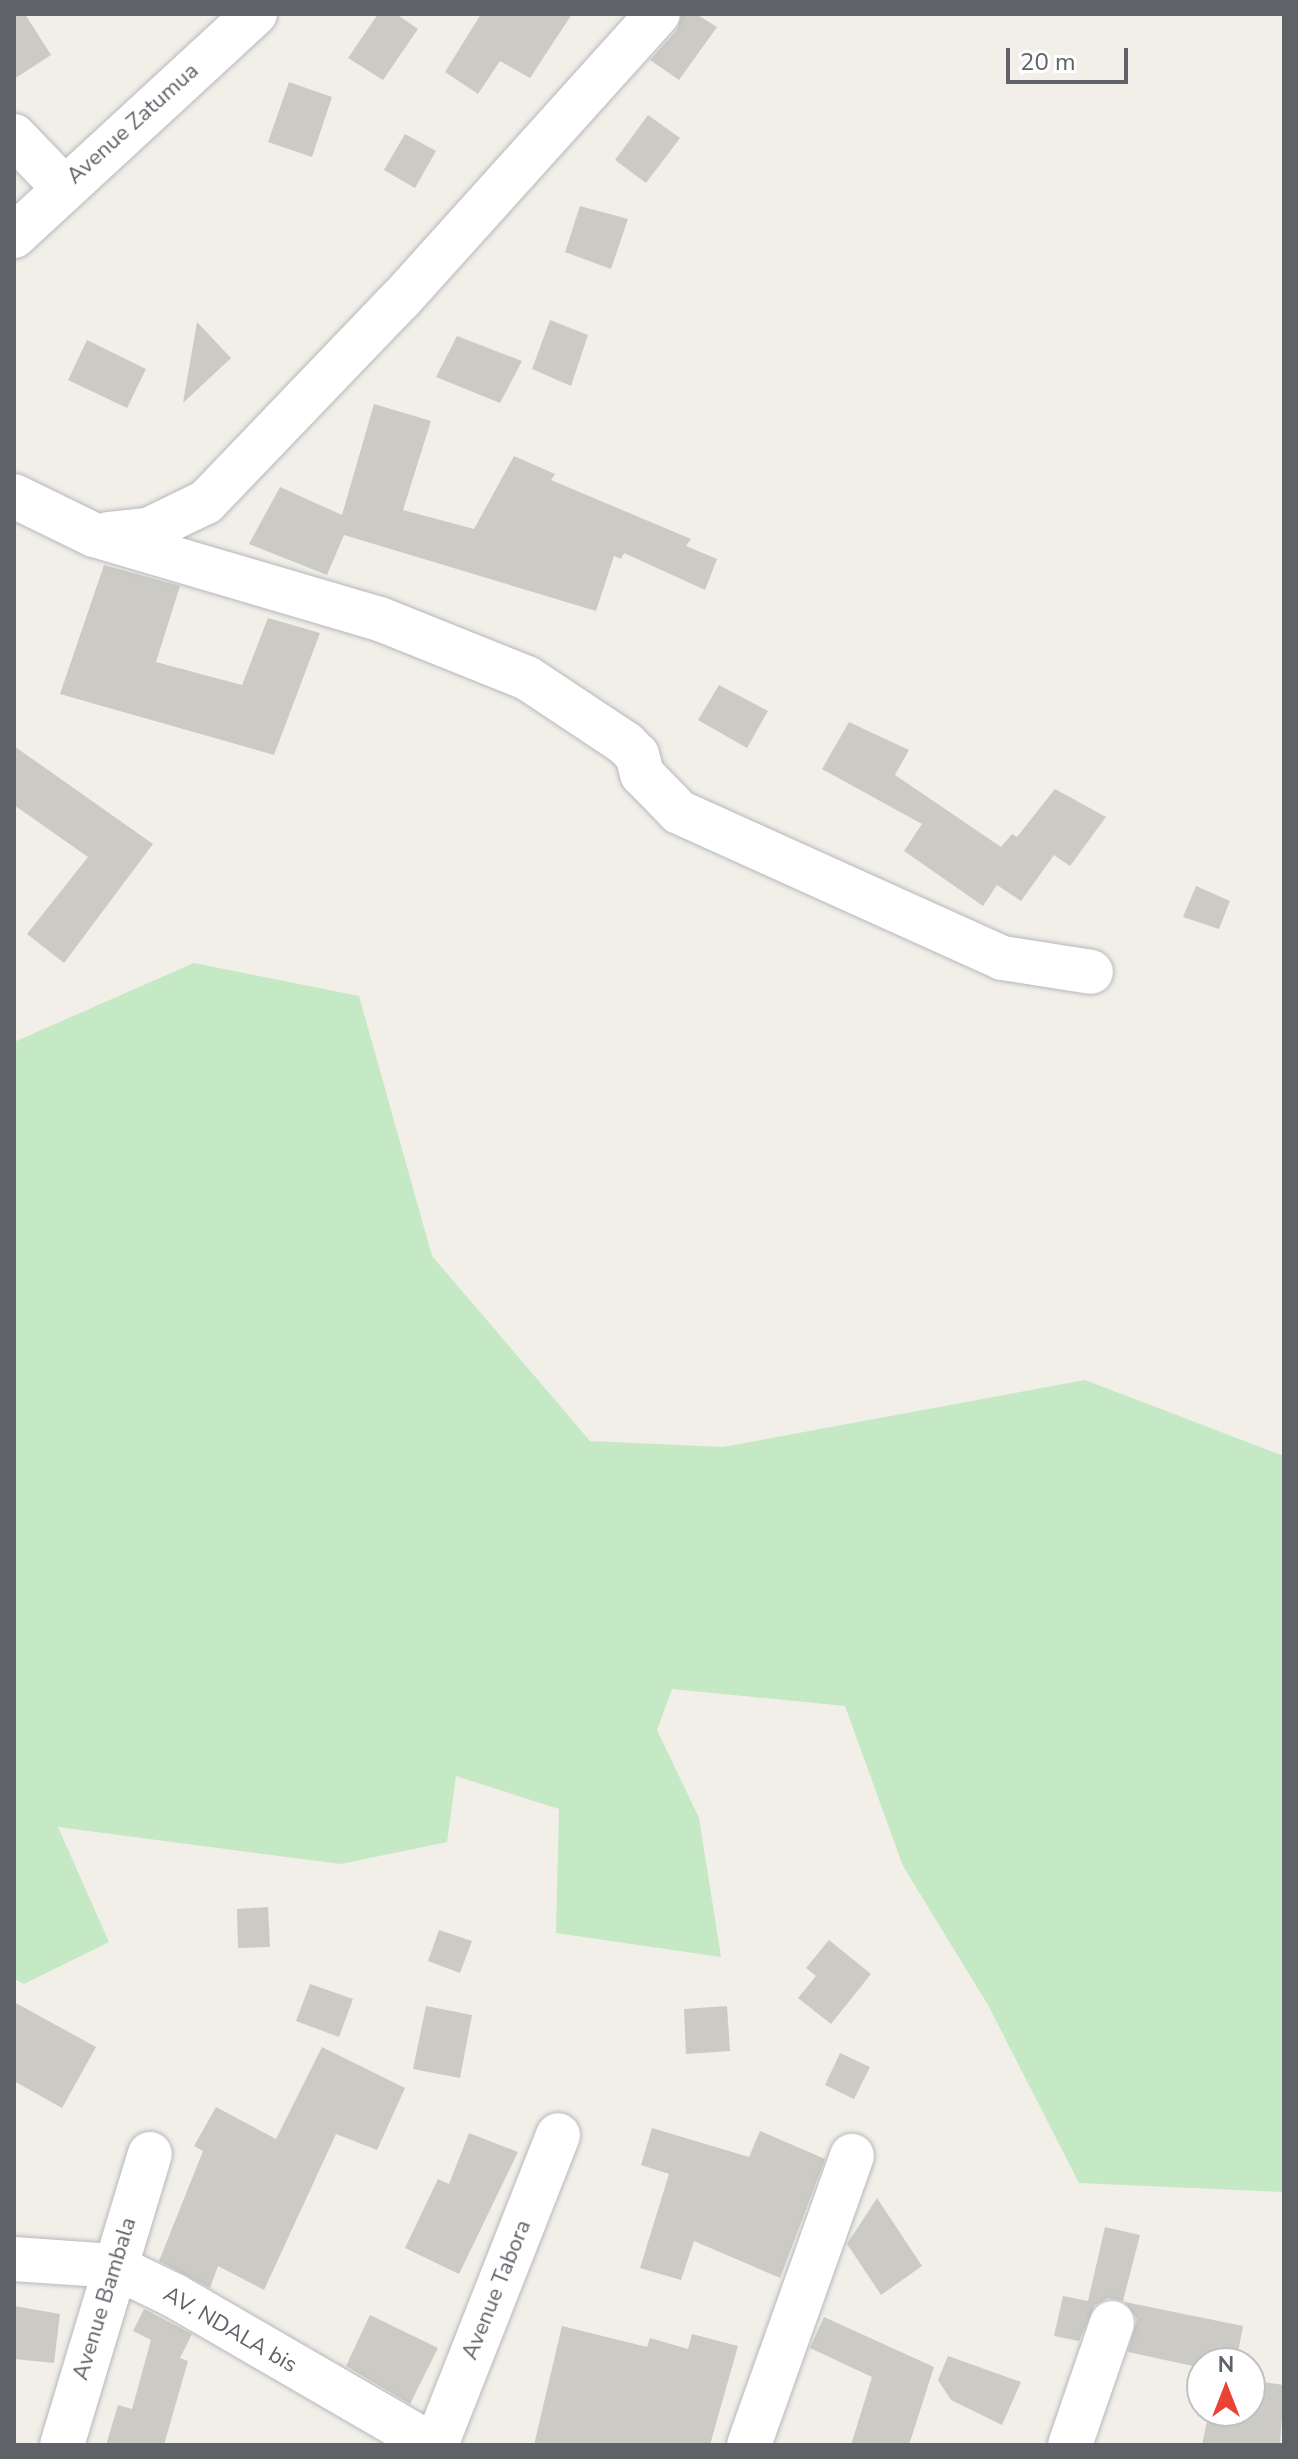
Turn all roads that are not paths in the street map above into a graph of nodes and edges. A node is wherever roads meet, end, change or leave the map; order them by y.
1 (255, 14) edge
2 (658, 14) edge
3 (14, 136) edge
4 (63, 187) junction
5 (14, 236) edge
6 (14, 496) edge
7 (94, 535) junction
8 (1091, 972) dead end
9 (558, 2135) dead end
10 (150, 2154) dead end
11 (852, 2156) dead end
12 (14, 2259) edge
13 (113, 2266) junction
14 (1112, 2323) dead end
15 (62, 2445) edge
16 (434, 2445) edge
17 (749, 2445) edge
18 (1070, 2445) edge

1 - 4 street, Avenue Zatumua
2 - 7 street
3 - 4 street
4 - 5 street, Avenue Zatumua
6 - 7 street
7 - 8 street
9 - 16 street, Avenue Tabora
10 - 13 street, Avenue Bambala
11 - 17 street
12 - 13 street, AV. NDALA bis
13 - 15 street, Avenue Bambala
13 - 16 street, AV. NDALA bis
14 - 18 street

